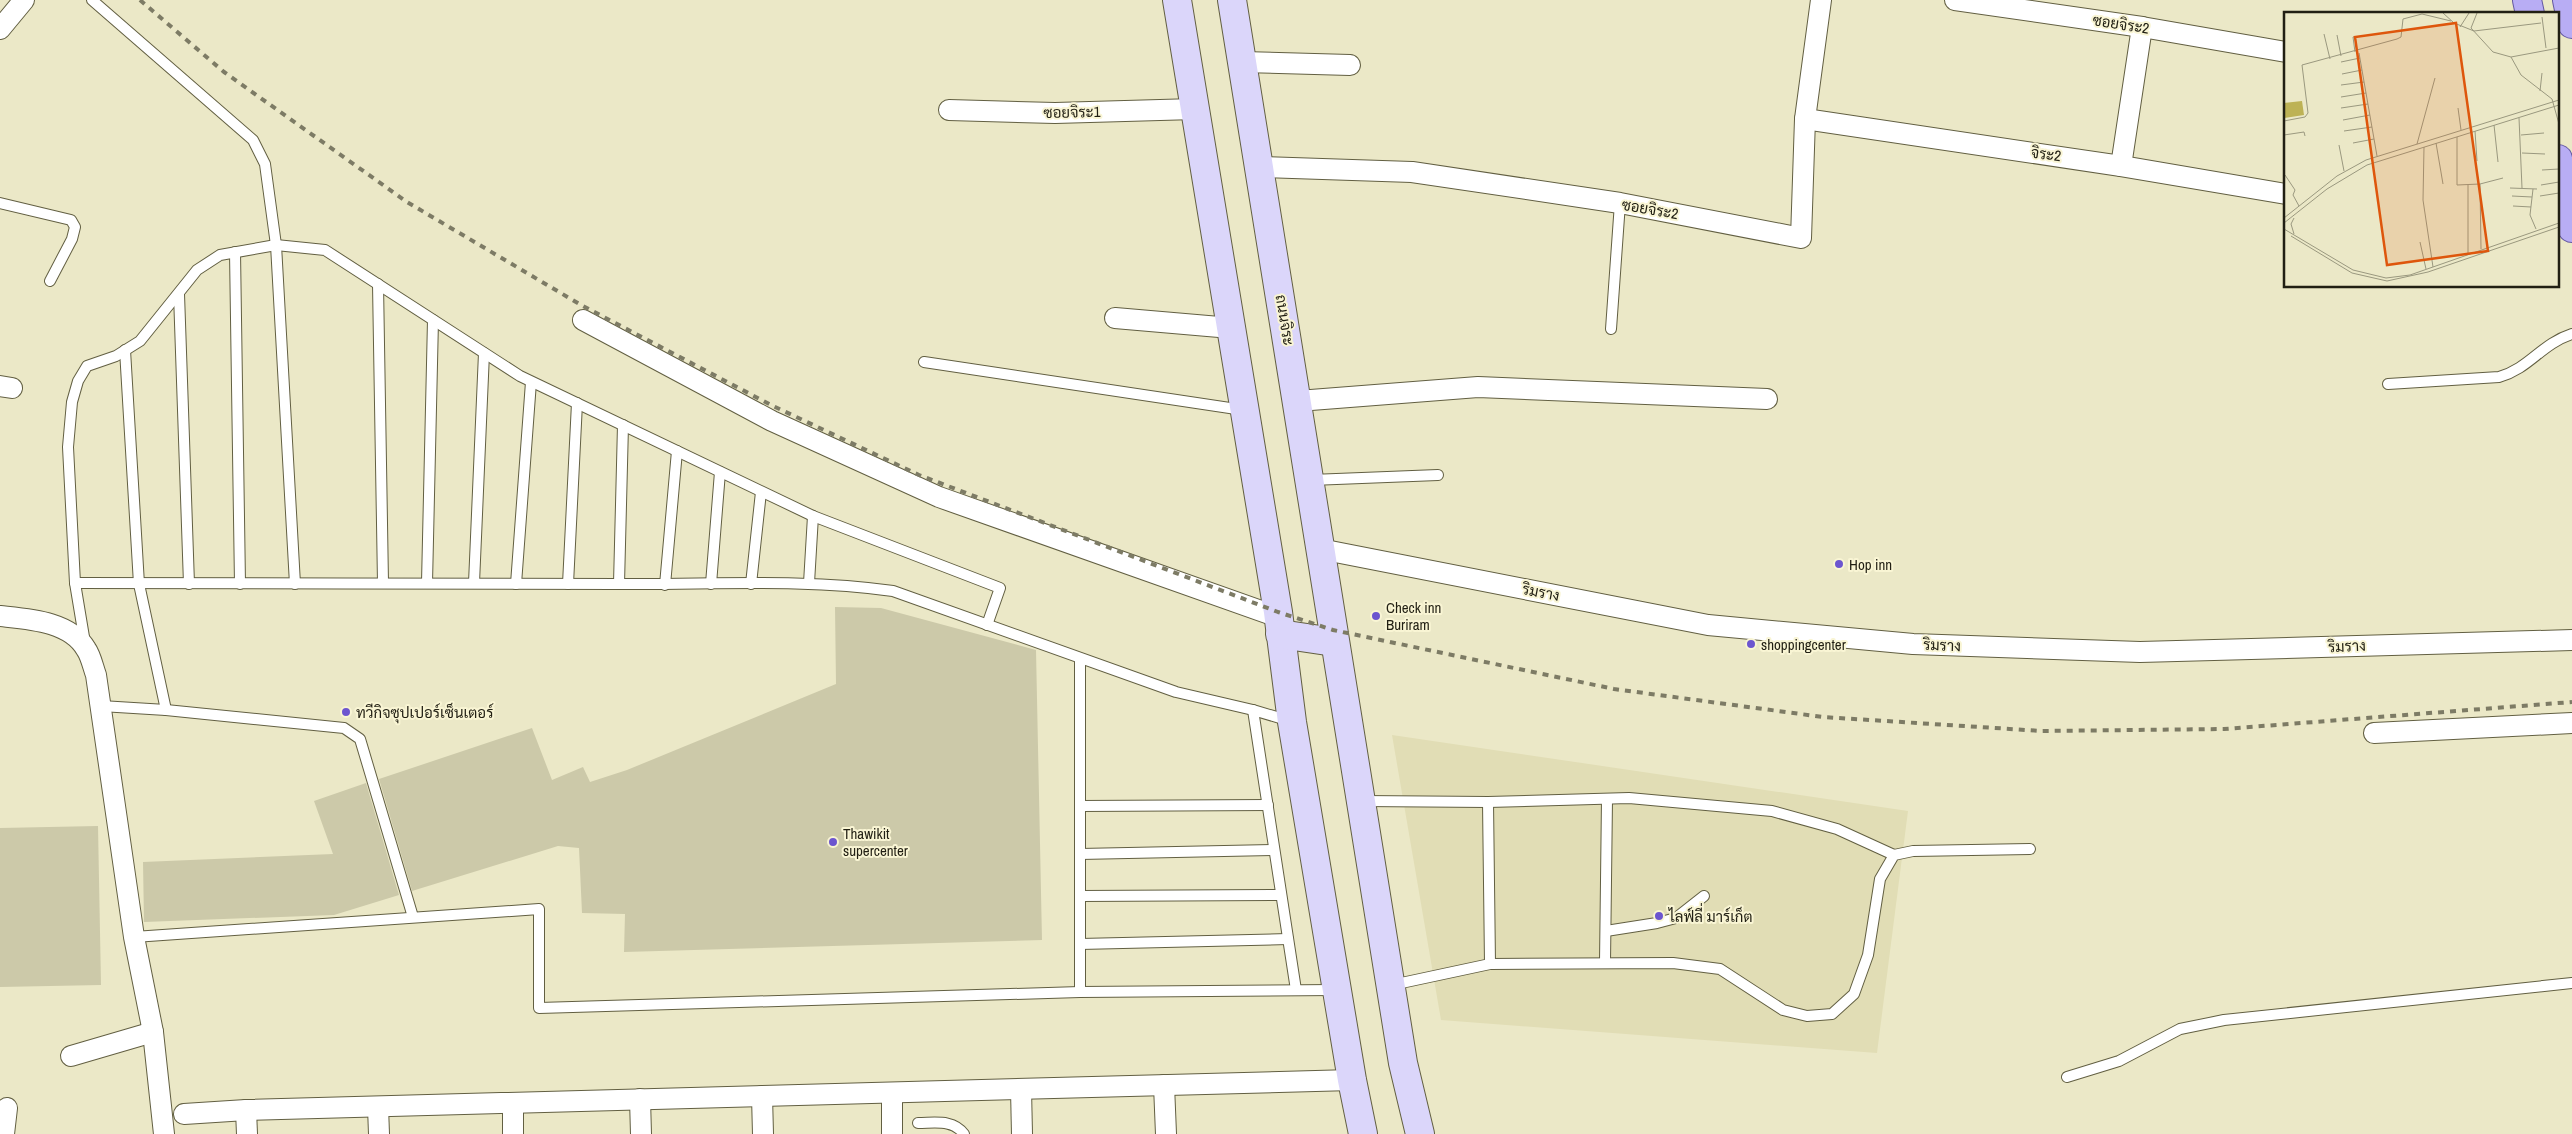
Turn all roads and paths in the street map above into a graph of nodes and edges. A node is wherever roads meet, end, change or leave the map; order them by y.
1 (24, 0) edge
2 (92, 0) edge
3 (1177, 0) edge
4 (1232, 0) edge
5 (1820, 0) edge
6 (1955, 0) edge
7 (2566, 0) edge
8 (2572, 24) edge
9 (1, 26) edge
10 (2142, 27) junction
11 (2284, 52) edge
12 (1242, 62) junction
13 (1350, 65) dead end
14 (1195, 108) junction
15 (949, 110) dead end
16 (1805, 119) junction
17 (2121, 166) junction
18 (1260, 167) junction
19 (2560, 169) edge
20 (2284, 194) edge
21 (0, 203) edge
22 (1620, 203) junction
23 (2572, 229) edge
24 (276, 245) junction
25 (235, 252) junction
26 (50, 281) dead end
27 (378, 284) junction
28 (179, 294) junction
29 (1115, 318) dead end
30 (433, 320) junction
31 (583, 320) dead end
32 (1231, 328) junction
33 (1611, 329) dead end
34 (2572, 334) edge
35 (125, 350) junction
36 (484, 353) junction
37 (924, 362) dead end
38 (531, 382) junction
39 (2388, 384) dead end
40 (1767, 398) dead end
41 (1298, 401) junction
42 (577, 403) junction
43 (1244, 410) junction
44 (623, 425) junction
45 (676, 451) junction
46 (720, 472) junction
47 (1438, 475) dead end
48 (1310, 480) junction
49 (761, 492) junction
50 (813, 516) junction
51 (1320, 549) junction
52 (75, 583) junction
53 (383, 583) junction
54 (426, 583) junction
55 (474, 583) junction
56 (809, 583) junction
57 (139, 584) junction
58 (189, 584) junction
59 (240, 584) junction
60 (295, 584) junction
61 (516, 584) junction
62 (568, 584) junction
63 (619, 584) junction
64 (711, 584) junction
65 (751, 584) junction
66 (665, 585) junction
67 (0, 616) edge
68 (987, 625) junction
69 (1279, 626) junction
70 (2572, 640) edge
71 (1334, 642) junction
72 (86, 648) junction
73 (1080, 659) junction
74 (101, 706) junction
75 (166, 710) junction
76 (1253, 710) junction
77 (1292, 722) junction
78 (2572, 723) edge
79 (2374, 733) dead end
80 (1607, 799) junction
81 (1361, 801) junction
82 (1488, 802) junction
83 (1268, 805) junction
84 (1080, 806) junction
85 (2030, 849) dead end
86 (1274, 850) junction
87 (1080, 854) junction
88 (1894, 855) junction
89 (1281, 895) junction
90 (1080, 896) junction
91 (1704, 896) dead end
92 (413, 917) junction
93 (1606, 931) junction
94 (134, 937) junction
95 (1288, 939) junction
96 (1080, 944) junction
97 (1605, 962) junction
98 (1490, 964) junction
99 (2572, 983) edge
100 (1391, 986) junction
101 (1296, 990) junction
102 (1339, 990) junction
103 (1080, 992) junction
104 (153, 1032) junction
105 (71, 1056) dead end
106 (2067, 1077) dead end
107 (1352, 1080) junction
108 (1164, 1085) junction
109 (1021, 1089) junction
110 (892, 1093) junction
111 (762, 1096) junction
112 (640, 1099) junction
113 (513, 1103) junction
114 (378, 1106) junction
115 (7, 1108) dead end
116 (246, 1110) junction
117 (184, 1114) dead end
118 (918, 1123) dead end
119 (4, 1134) edge
120 (164, 1134) edge
121 (247, 1134) edge
122 (379, 1134) edge
123 (513, 1134) edge
124 (641, 1134) edge
125 (763, 1134) edge
126 (892, 1134) edge
127 (964, 1134) edge
128 (1022, 1134) edge
129 (1166, 1134) edge
130 (1363, 1134) edge
131 (1420, 1134) edge

1 - 9 street
2 - 24 lane
3 - 14 main road
4 - 12 main road, ถนนจิระ
5 - 16 street, ซอยจิระ2
6 - 10 street, ซอยจิระ2
7 - 8 main road
10 - 11 street, ซอยจิระ2
10 - 17 street
12 - 13 street
12 - 18 main road, ถนนจิระ
14 - 15 street, ซอยจิระ1
14 - 32 main road
16 - 17 street, จิระ2
16 - 22 street, ซอยจิระ2
17 - 20 street, จิระ2
18 - 22 street, ซอยจิระ2
18 - 41 main road, ถนนจิระ
19 - 23 main road
21 - 26 lane
22 - 33 lane
24 - 25 lane
24 - 27 lane
24 - 60 lane
25 - 28 lane
25 - 59 lane
27 - 30 lane
27 - 53 lane
28 - 35 lane
28 - 58 lane
29 - 32 street
30 - 36 lane
30 - 54 lane
31 - 69 street
32 - 43 main road
34 - 39 lane
35 - 52 lane
35 - 57 lane
36 - 38 lane
36 - 55 lane
37 - 43 lane
38 - 42 lane
38 - 61 lane
40 - 41 street
41 - 48 main road, ถนนจิระ
42 - 44 lane
42 - 62 lane
43 - 69 main road
44 - 45 lane
44 - 63 lane
45 - 46 lane
45 - 66 lane
46 - 49 lane
46 - 64 lane
47 - 48 lane
48 - 51 main road, ถนนจิระ
49 - 50 lane
49 - 65 lane
50 - 56 lane
50 - 68 lane
51 - 70 street, ริมราง
51 - 71 main road, ถนนจิระ
52 - 57 lane
52 - 72 lane
53 - 54 lane
53 - 60 lane
54 - 55 lane
55 - 61 lane
56 - 65 lane
56 - 68 lane
57 - 58 lane
57 - 75 lane
58 - 59 lane
59 - 60 lane
61 - 62 lane
62 - 63 lane
63 - 66 lane
64 - 65 lane
64 - 66 lane
67 - 72 street
68 - 73 lane
69 - 71 main road
69 - 77 main road
71 - 81 main road, ถนนจิระ
72 - 74 street
73 - 76 lane
73 - 84 lane
74 - 75 lane
74 - 94 street
75 - 92 lane
76 - 77 lane
76 - 83 lane
77 - 102 main road
78 - 79 street
80 - 82 lane
80 - 88 lane
80 - 93 lane
81 - 82 lane
81 - 100 main road, ถนนจิระ
82 - 98 lane
83 - 84 lane
83 - 86 lane
84 - 87 lane
85 - 88 lane
86 - 87 lane
86 - 89 lane
87 - 90 lane
88 - 97 lane
89 - 90 lane
89 - 95 lane
90 - 96 lane
91 - 93 lane
92 - 94 lane
92 - 103 lane
93 - 97 lane
94 - 104 street
95 - 96 lane
95 - 101 lane
96 - 103 lane
97 - 98 lane
98 - 100 lane
99 - 106 lane
100 - 131 main road, ถนนจิระ
101 - 102 lane
101 - 103 lane
102 - 107 main road
104 - 105 street
104 - 120 street
107 - 108 street
107 - 130 main road
108 - 109 street
108 - 129 street
109 - 110 street
109 - 128 street
110 - 111 street
110 - 126 street
111 - 112 street
111 - 125 street
112 - 113 street
112 - 124 street
113 - 114 street
113 - 123 street
114 - 116 street
114 - 122 street
115 - 119 street
116 - 117 street
116 - 121 street
118 - 127 lane

